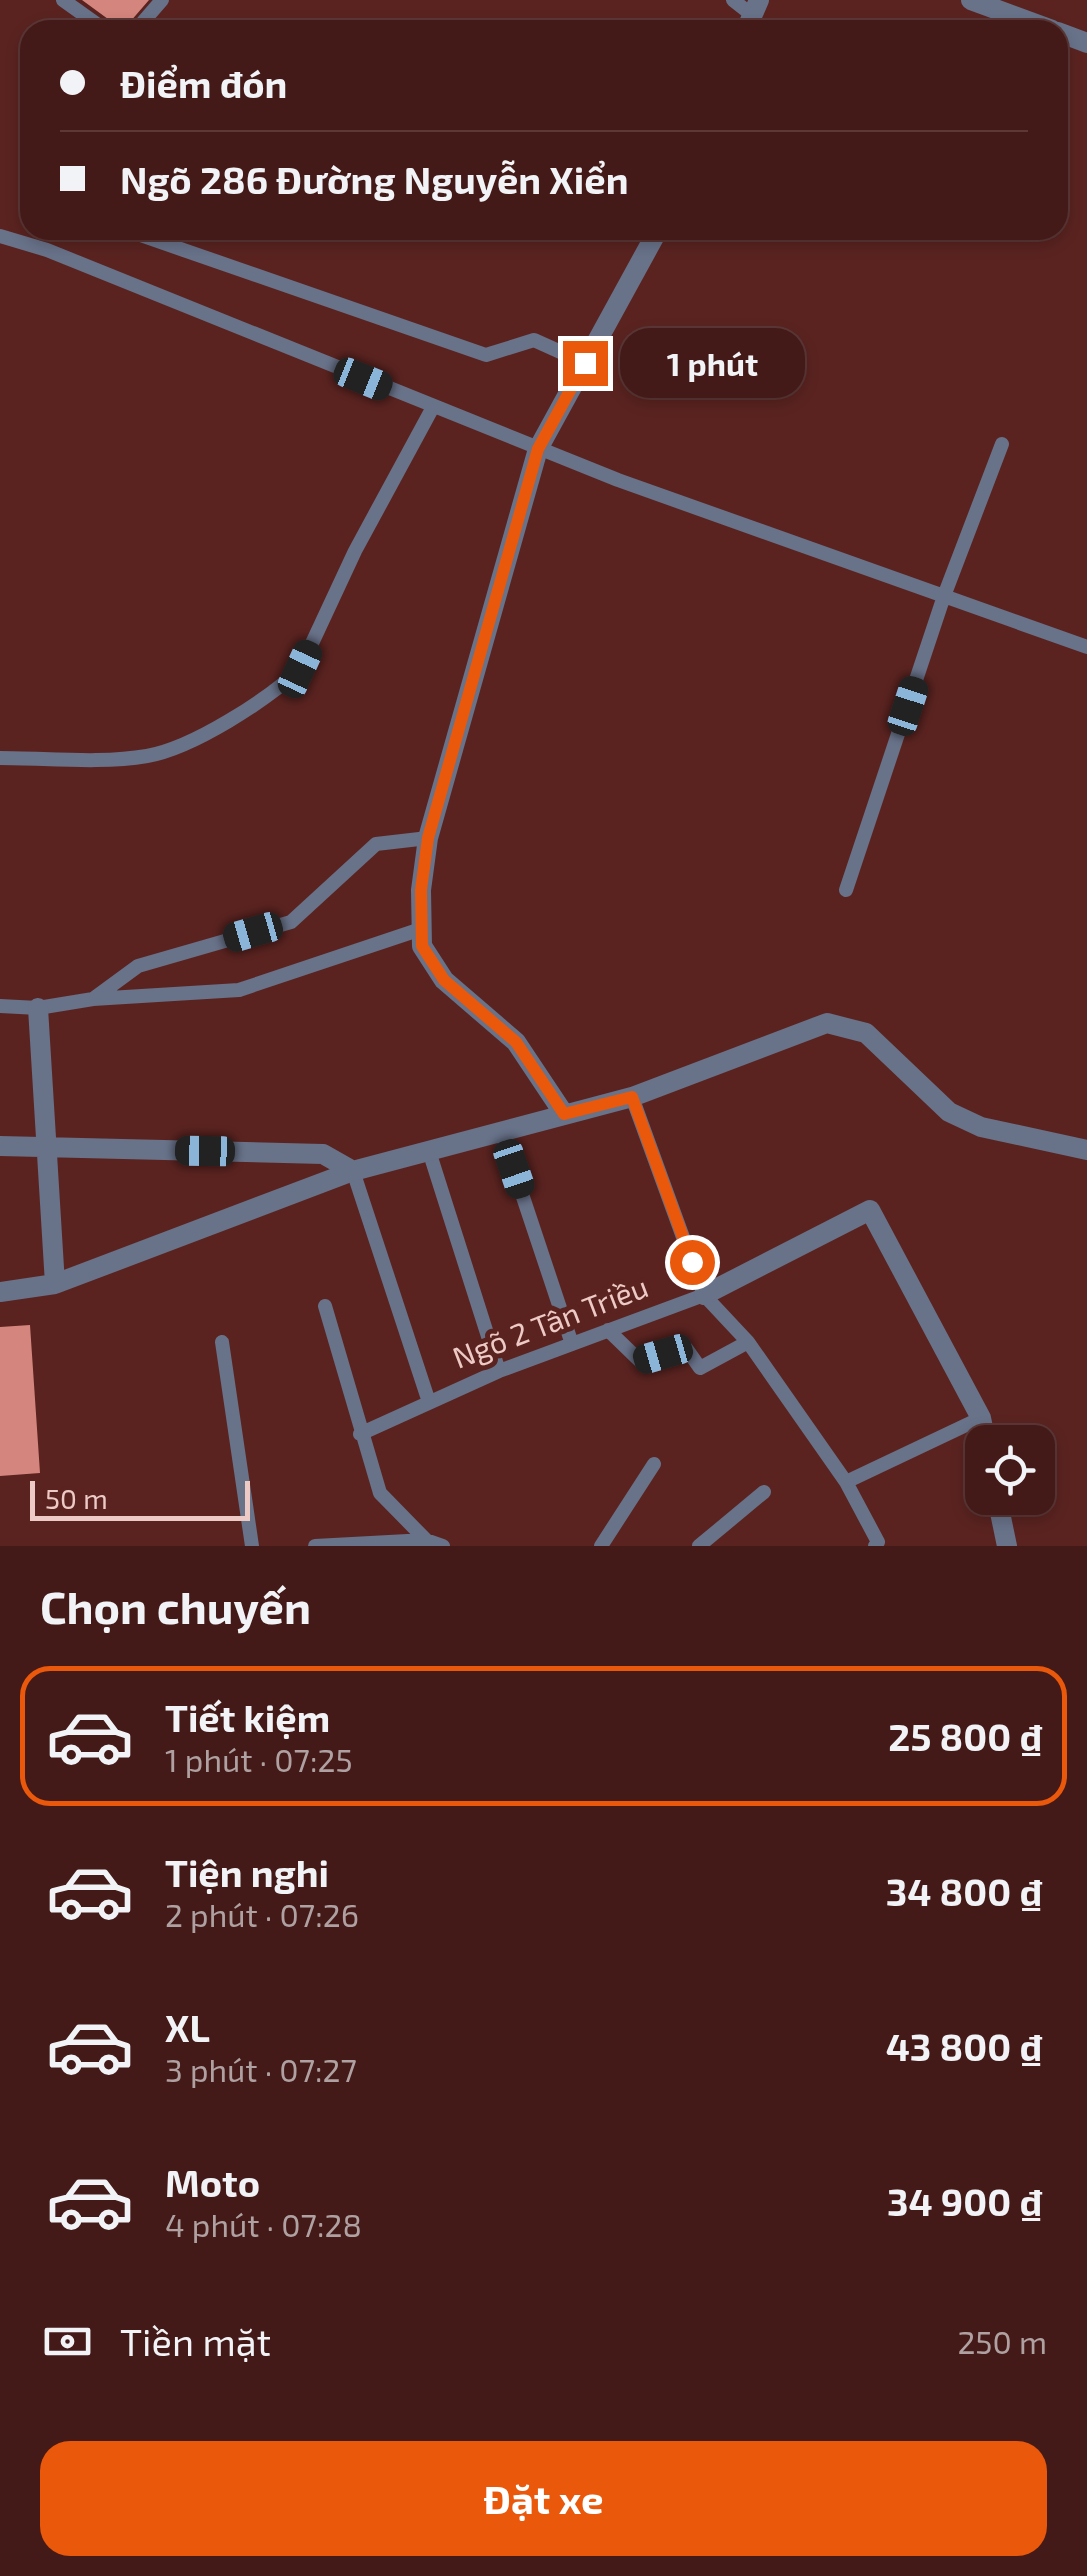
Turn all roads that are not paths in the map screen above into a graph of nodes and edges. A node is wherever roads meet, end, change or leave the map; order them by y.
1 (63, 0) edge
2 (733, 0) edge
3 (971, 0) edge
4 (752, 15) edge
5 (92, 20) edge
6 (1025, 20) edge
7 (0, 236) edge
8 (155, 240) edge
9 (653, 240) edge
10 (585, 363) junction
11 (434, 408) junction
12 (1002, 444) dead end
13 (538, 449) junction
14 (944, 596) junction
15 (1087, 647) edge
16 (0, 758) edge
17 (428, 838) junction
18 (846, 890) dead end
19 (422, 929) junction
20 (93, 999) junction
21 (0, 1006) edge
22 (38, 1008) junction
23 (632, 1097) junction
24 (564, 1114) junction
25 (502, 1134) junction
26 (0, 1146) edge
27 (48, 1147) junction
28 (430, 1150) junction
29 (1087, 1150) edge
30 (354, 1171) junction
31 (55, 1284) junction
32 (0, 1292) edge
33 (704, 1295) junction
34 (325, 1306) dead end
35 (608, 1330) junction
36 (222, 1342) dead end
37 (748, 1342) junction
38 (572, 1344) junction
39 (499, 1370) junction
40 (429, 1402) junction
41 (981, 1418) junction
42 (982, 1425) edge
43 (360, 1434) junction
44 (654, 1464) dead end
45 (846, 1482) junction
46 (764, 1492) dead end
47 (1002, 1515) edge
48 (426, 1540) junction
49 (252, 1546) edge
50 (315, 1546) edge
51 (443, 1546) edge
52 (602, 1546) edge
53 (699, 1546) edge
54 (875, 1546) edge
55 (1008, 1546) edge

1 - 5 lane
2 - 4 lane
3 - 6 street
7 - 11 lane
8 - 10 lane
9 - 10 street
10 - 13 street
11 - 13 lane
11 - 16 lane
12 - 14 lane
13 - 14 lane
13 - 17 street
14 - 15 lane
14 - 18 lane
17 - 19 street
17 - 20 lane
19 - 20 lane
19 - 24 street
20 - 22 lane
21 - 22 lane
22 - 27 street
23 - 24 street
23 - 29 street
23 - 33 lane
24 - 25 street
25 - 28 street
25 - 38 lane
26 - 27 street
27 - 30 street
27 - 31 street
28 - 30 street
28 - 39 lane
30 - 31 street
30 - 40 lane
31 - 32 street
33 - 35 lane, Ngõ 2 Tân Triều
33 - 37 lane
33 - 41 street, Ngõ 2 Tân Triều
34 - 43 lane
35 - 37 lane
35 - 38 lane, Ngõ 2 Tân Triều
36 - 49 lane
37 - 45 lane
38 - 39 lane, Ngõ 2 Tân Triều
39 - 40 lane, Ngõ 2 Tân Triều
40 - 43 lane, Ngõ 2 Tân Triều
41 - 42 street
41 - 45 lane
43 - 48 lane
44 - 52 lane
45 - 54 lane
46 - 53 lane
47 - 55 street
48 - 50 lane
48 - 51 lane

